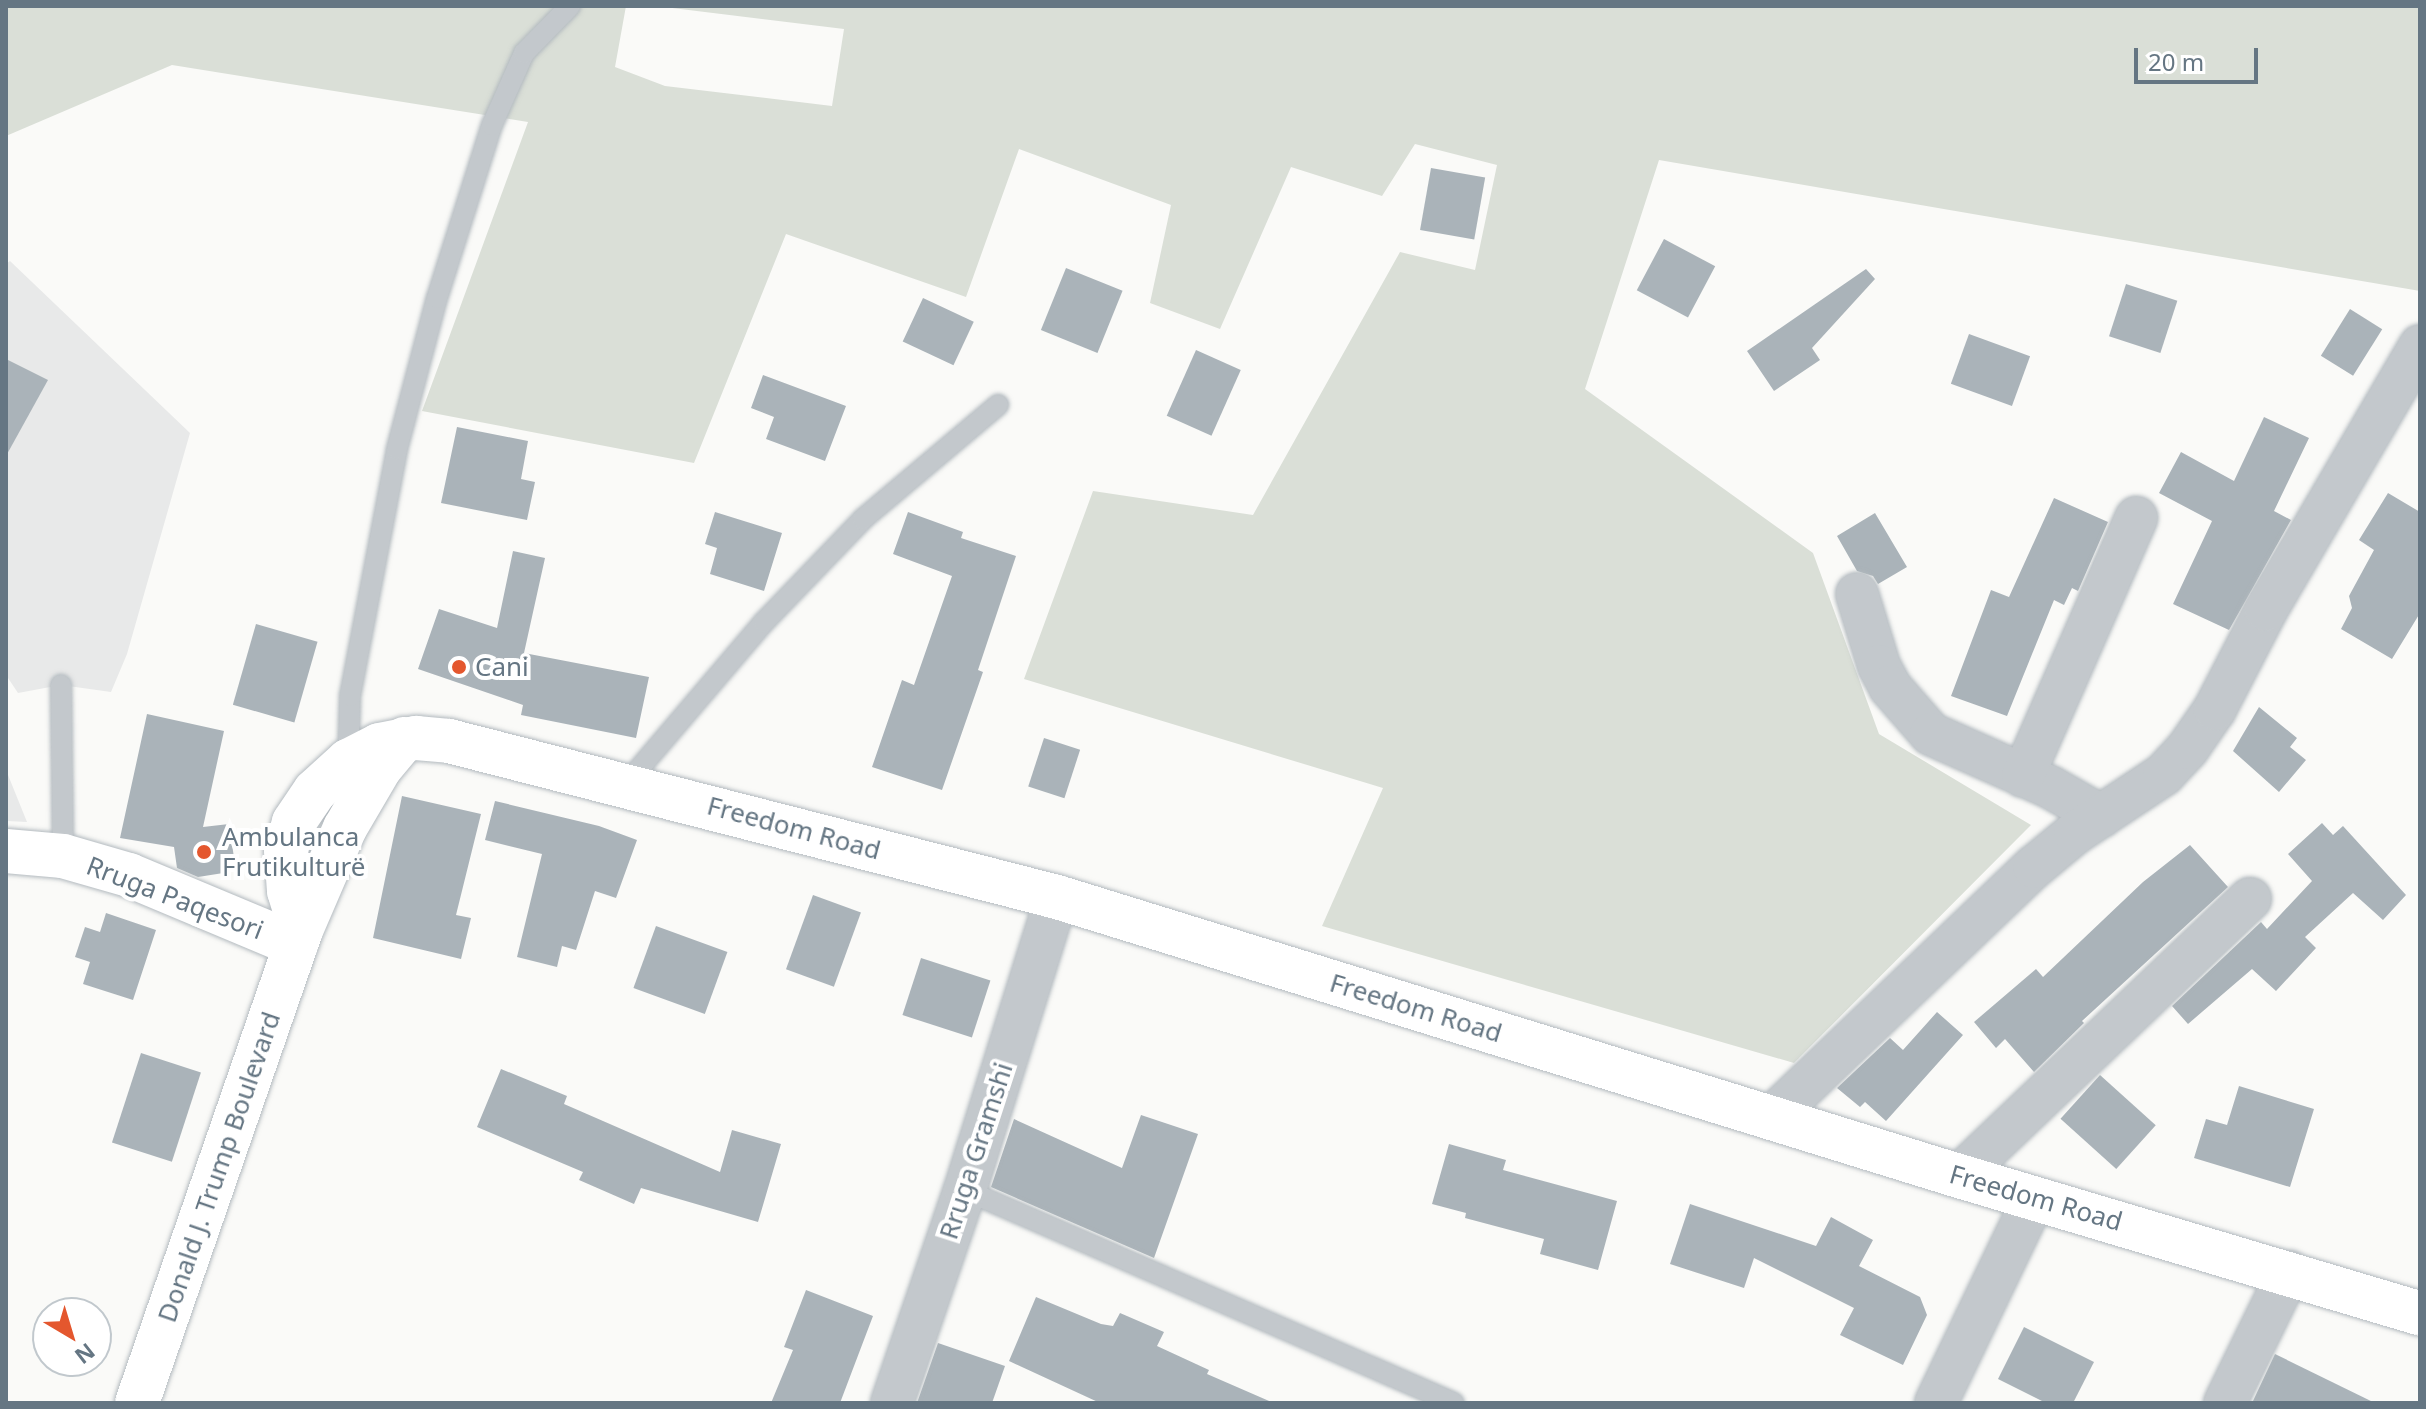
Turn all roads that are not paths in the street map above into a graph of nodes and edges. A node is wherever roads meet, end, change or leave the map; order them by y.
1 (570, 6) edge
2 (2420, 346) edge
3 (998, 405) dead end
4 (2136, 518) dead end
5 (1857, 594) dead end
6 (61, 685) dead end
7 (404, 739) junction
8 (348, 761) junction
9 (2023, 776) junction
10 (626, 784) junction
11 (2101, 816) junction
12 (6, 851) edge
13 (63, 856) junction
14 (1057, 897) junction
15 (2250, 899) dead end
16 (298, 937) junction
17 (1771, 1118) junction
18 (1959, 1176) junction
19 (965, 1190) junction
20 (2034, 1198) junction
21 (2289, 1272) junction
22 (2420, 1313) edge
23 (137, 1403) edge
24 (892, 1403) edge
25 (1454, 1403) edge
26 (1936, 1403) edge
27 (2225, 1403) edge

1 - 8 lane
2 - 11 street
3 - 10 lane
4 - 9 street
5 - 9 street
6 - 13 lane
7 - 8 main road
7 - 10 main road, Freedom Road
7 - 16 main road, Donald J. Trump Boulevard
8 - 16 main road
9 - 11 street
10 - 14 main road, Freedom Road
11 - 17 street
12 - 13 main road, Rruga Paqesori
13 - 16 main road, Rruga Paqesori
14 - 17 main road, Freedom Road
14 - 19 street, Rruga Gramshi
15 - 18 street
16 - 23 main road, Donald J. Trump Boulevard
17 - 18 main road, Freedom Road
18 - 20 main road, Freedom Road
19 - 24 street, Rruga Gramshi
19 - 25 lane
20 - 21 main road, Freedom Road
20 - 26 street
21 - 22 main road, Freedom Road
21 - 27 street

